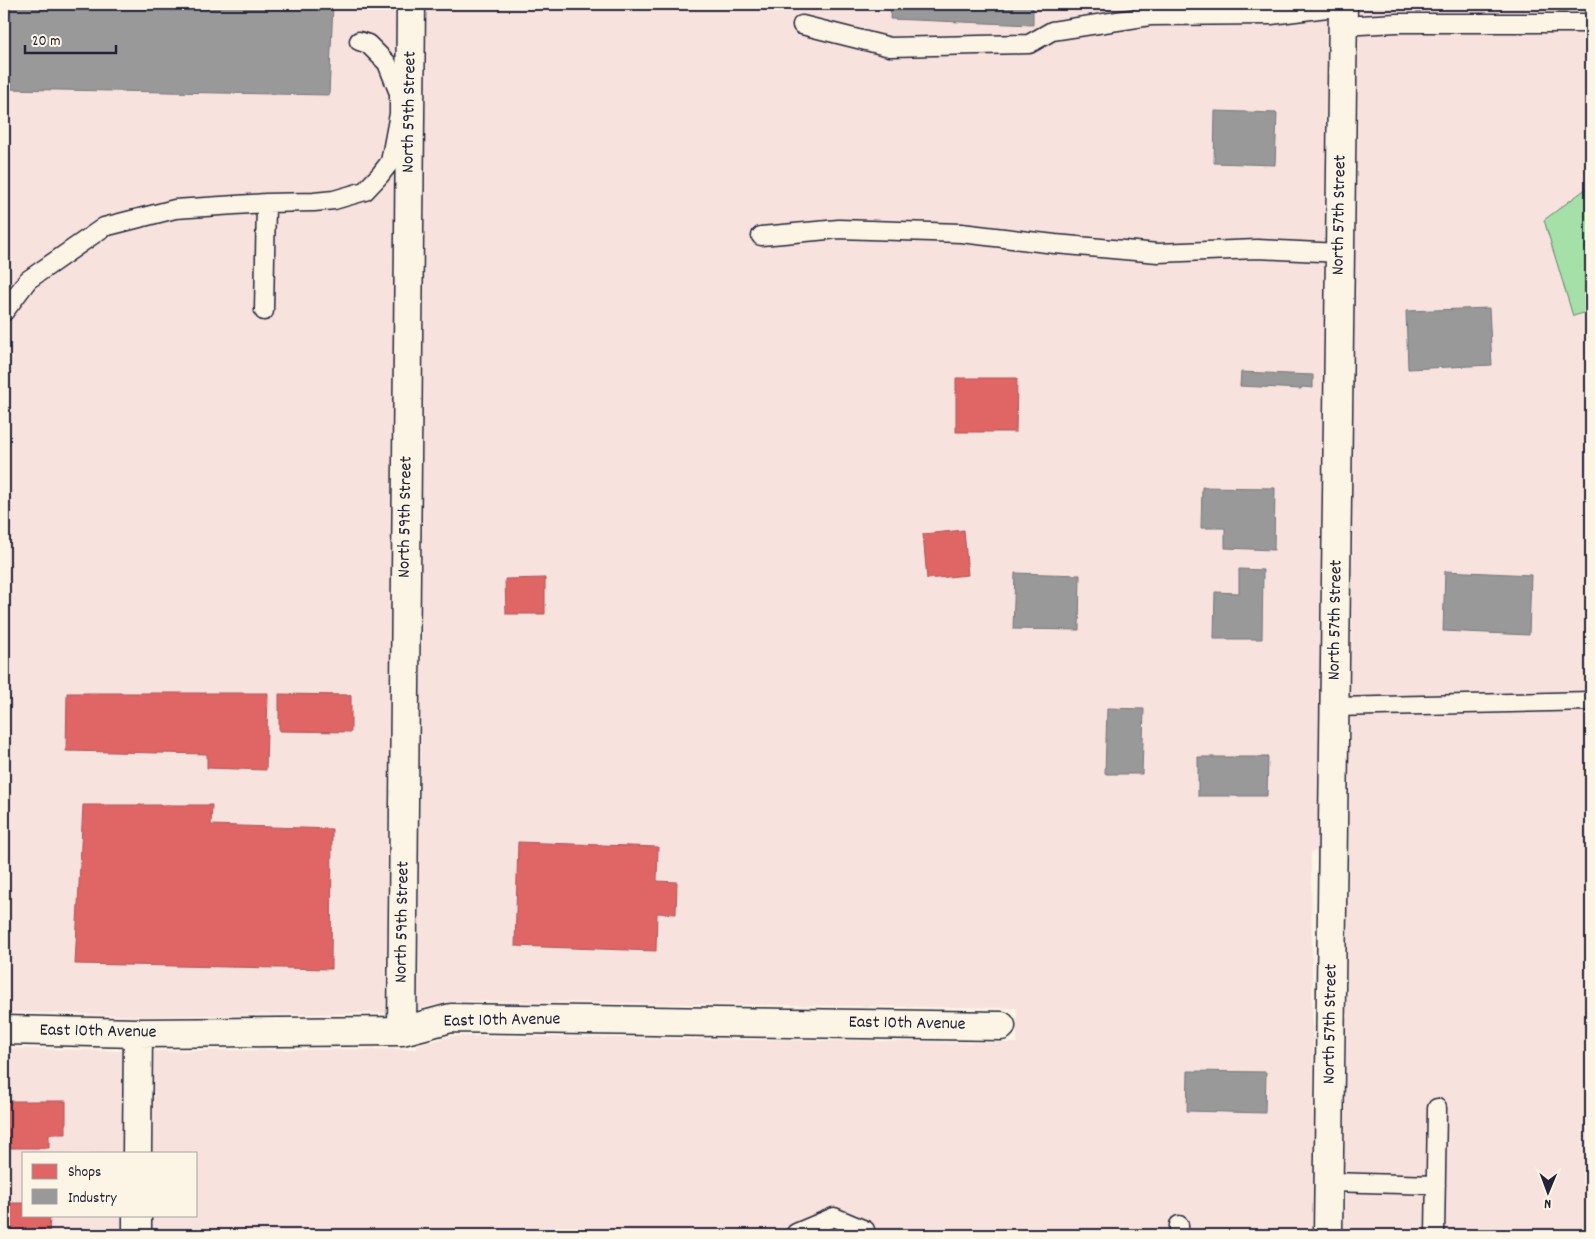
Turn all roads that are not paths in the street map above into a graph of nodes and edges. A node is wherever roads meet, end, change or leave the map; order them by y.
1 (411, 4) edge
2 (1343, 12) edge
3 (1591, 23) edge
4 (802, 25) dead end
5 (359, 41) dead end
6 (266, 203) junction
7 (761, 236) dead end
8 (1340, 253) junction
9 (264, 311) dead end
10 (4, 312) edge
11 (1591, 701) edge
12 (1335, 707) junction
13 (1001, 1026) dead end
14 (4, 1030) edge
15 (402, 1031) junction
16 (138, 1033) junction
17 (1437, 1108) dead end
18 (138, 1152) edge
19 (1329, 1182) junction
20 (1436, 1185) junction
21 (137, 1216) edge
22 (137, 1235) edge
23 (795, 1235) edge
24 (866, 1235) edge
25 (1328, 1235) edge
26 (1435, 1235) edge

1 - 15 street, North 59th Street
2 - 3 lane
2 - 4 lane
2 - 8 street, North 57th Street
5 - 6 lane
6 - 9 lane
6 - 10 lane
7 - 8 lane
8 - 12 street, North 57th Street
11 - 12 lane
12 - 19 street, North 57th Street
13 - 15 street, East 10th Avenue
14 - 16 street, East 10th Avenue
15 - 16 street, East 10th Avenue
16 - 18 street
17 - 20 lane
19 - 20 lane
19 - 25 street, North 57th Street
20 - 26 lane
21 - 22 street
23 - 24 lane

